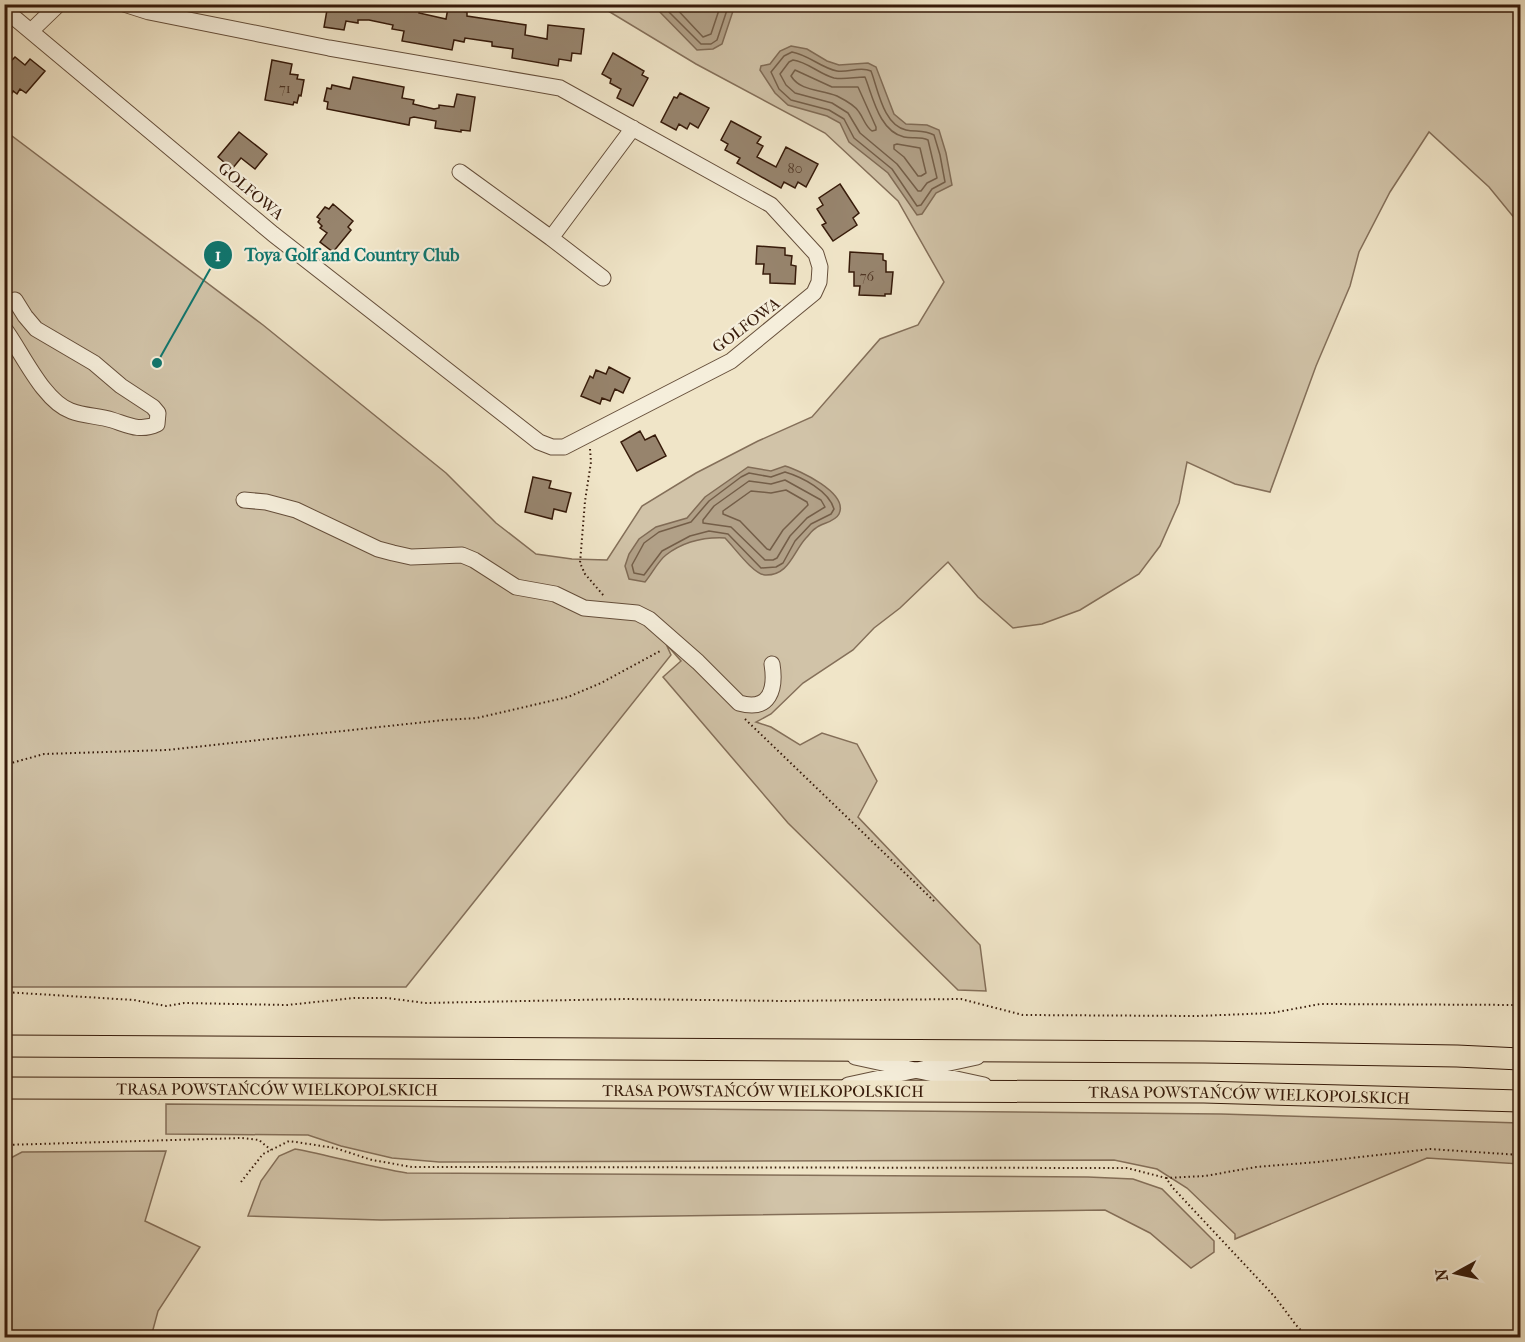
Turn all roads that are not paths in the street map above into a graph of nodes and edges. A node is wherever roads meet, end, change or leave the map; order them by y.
1 (59, 4) edge
2 (124, 4) edge
3 (4, 9) edge
4 (31, 31) junction
5 (633, 128) junction
6 (460, 172) dead end
7 (551, 238) junction
8 (603, 278) dead end
9 (15, 300) dead end
10 (4, 328) edge
11 (244, 500) dead end
12 (772, 664) dead end
13 (4, 1046) edge
14 (820, 1049) junction
15 (1010, 1050) junction
16 (1521, 1059) edge
17 (916, 1070) junction
18 (4, 1088) edge
19 (820, 1091) junction
20 (1009, 1091) junction
21 (1521, 1101) edge

1 - 4 lane
2 - 5 lane, GOLFOWA
3 - 4 lane, GOLFOWA
4 - 5 lane, GOLFOWA
5 - 7 lane
6 - 7 lane
7 - 8 lane
9 - 10 lane
11 - 12 lane
13 - 14 highway
14 - 15 highway
14 - 17 lane
15 - 16 highway
15 - 17 lane
17 - 19 lane
17 - 20 lane
18 - 19 highway, TRASA POWSTAŃCÓW WIELKOPOLSKICH
19 - 20 highway, TRASA POWSTAŃCÓW WIELKOPOLSKICH
20 - 21 highway, TRASA POWSTAŃCÓW WIELKOPOLSKICH

